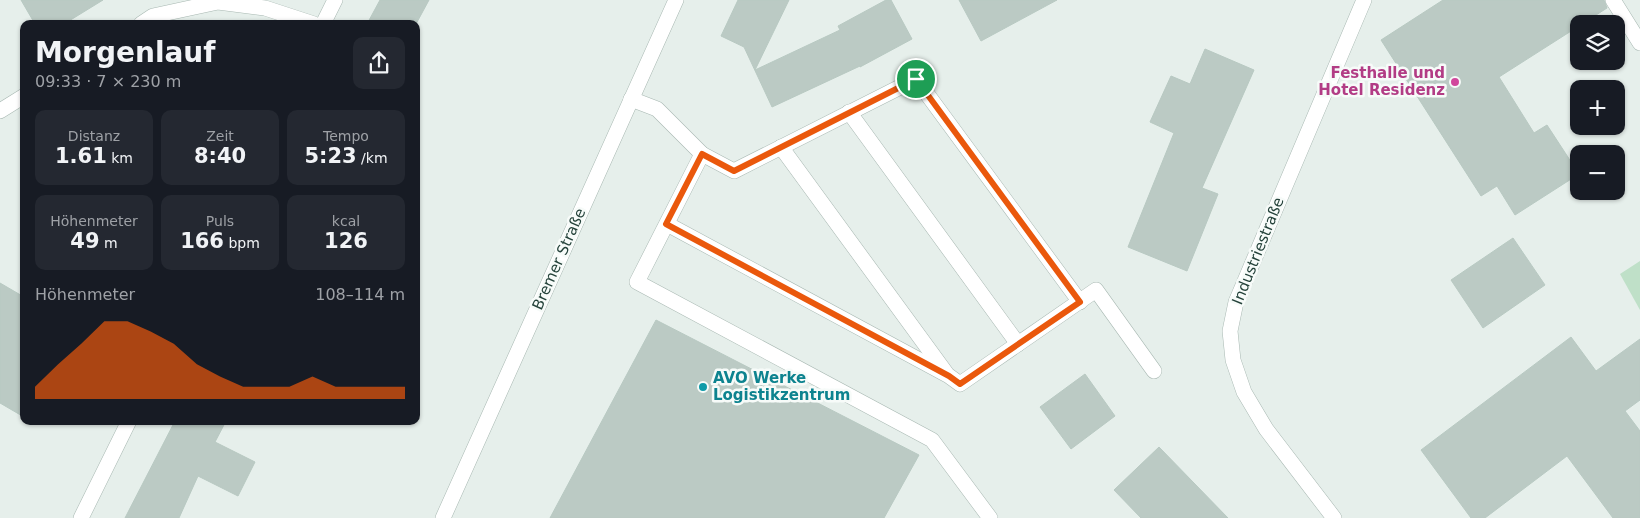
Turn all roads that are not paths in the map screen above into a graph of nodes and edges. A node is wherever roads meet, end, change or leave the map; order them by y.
1 (335, 0) edge
2 (676, 0) edge
3 (1364, 0) edge
4 (1613, 0) edge
5 (147, 20) edge
6 (302, 20) edge
7 (325, 20) edge
8 (1640, 43) edge
9 (20, 98) edge
10 (631, 98) junction
11 (0, 111) edge
12 (850, 112) junction
13 (781, 147) junction
14 (702, 154) junction
15 (666, 224) junction
16 (1080, 302) junction
17 (1018, 344) junction
18 (1154, 371) dead end
19 (949, 376) junction
20 (127, 425) edge
21 (81, 518) edge
22 (443, 518) edge
23 (990, 518) edge
24 (1334, 518) edge

1 - 7 street
2 - 10 street, Bremer Straße
3 - 24 street, Industriestraße
4 - 8 street
5 - 6 street
9 - 11 street
10 - 14 street
10 - 22 street, Bremer Straße
12 - 13 street
12 - 16 street
12 - 17 street
13 - 14 street
13 - 19 street
14 - 15 street
15 - 19 street
15 - 23 street
16 - 17 street
16 - 18 street
17 - 19 street
20 - 21 street

